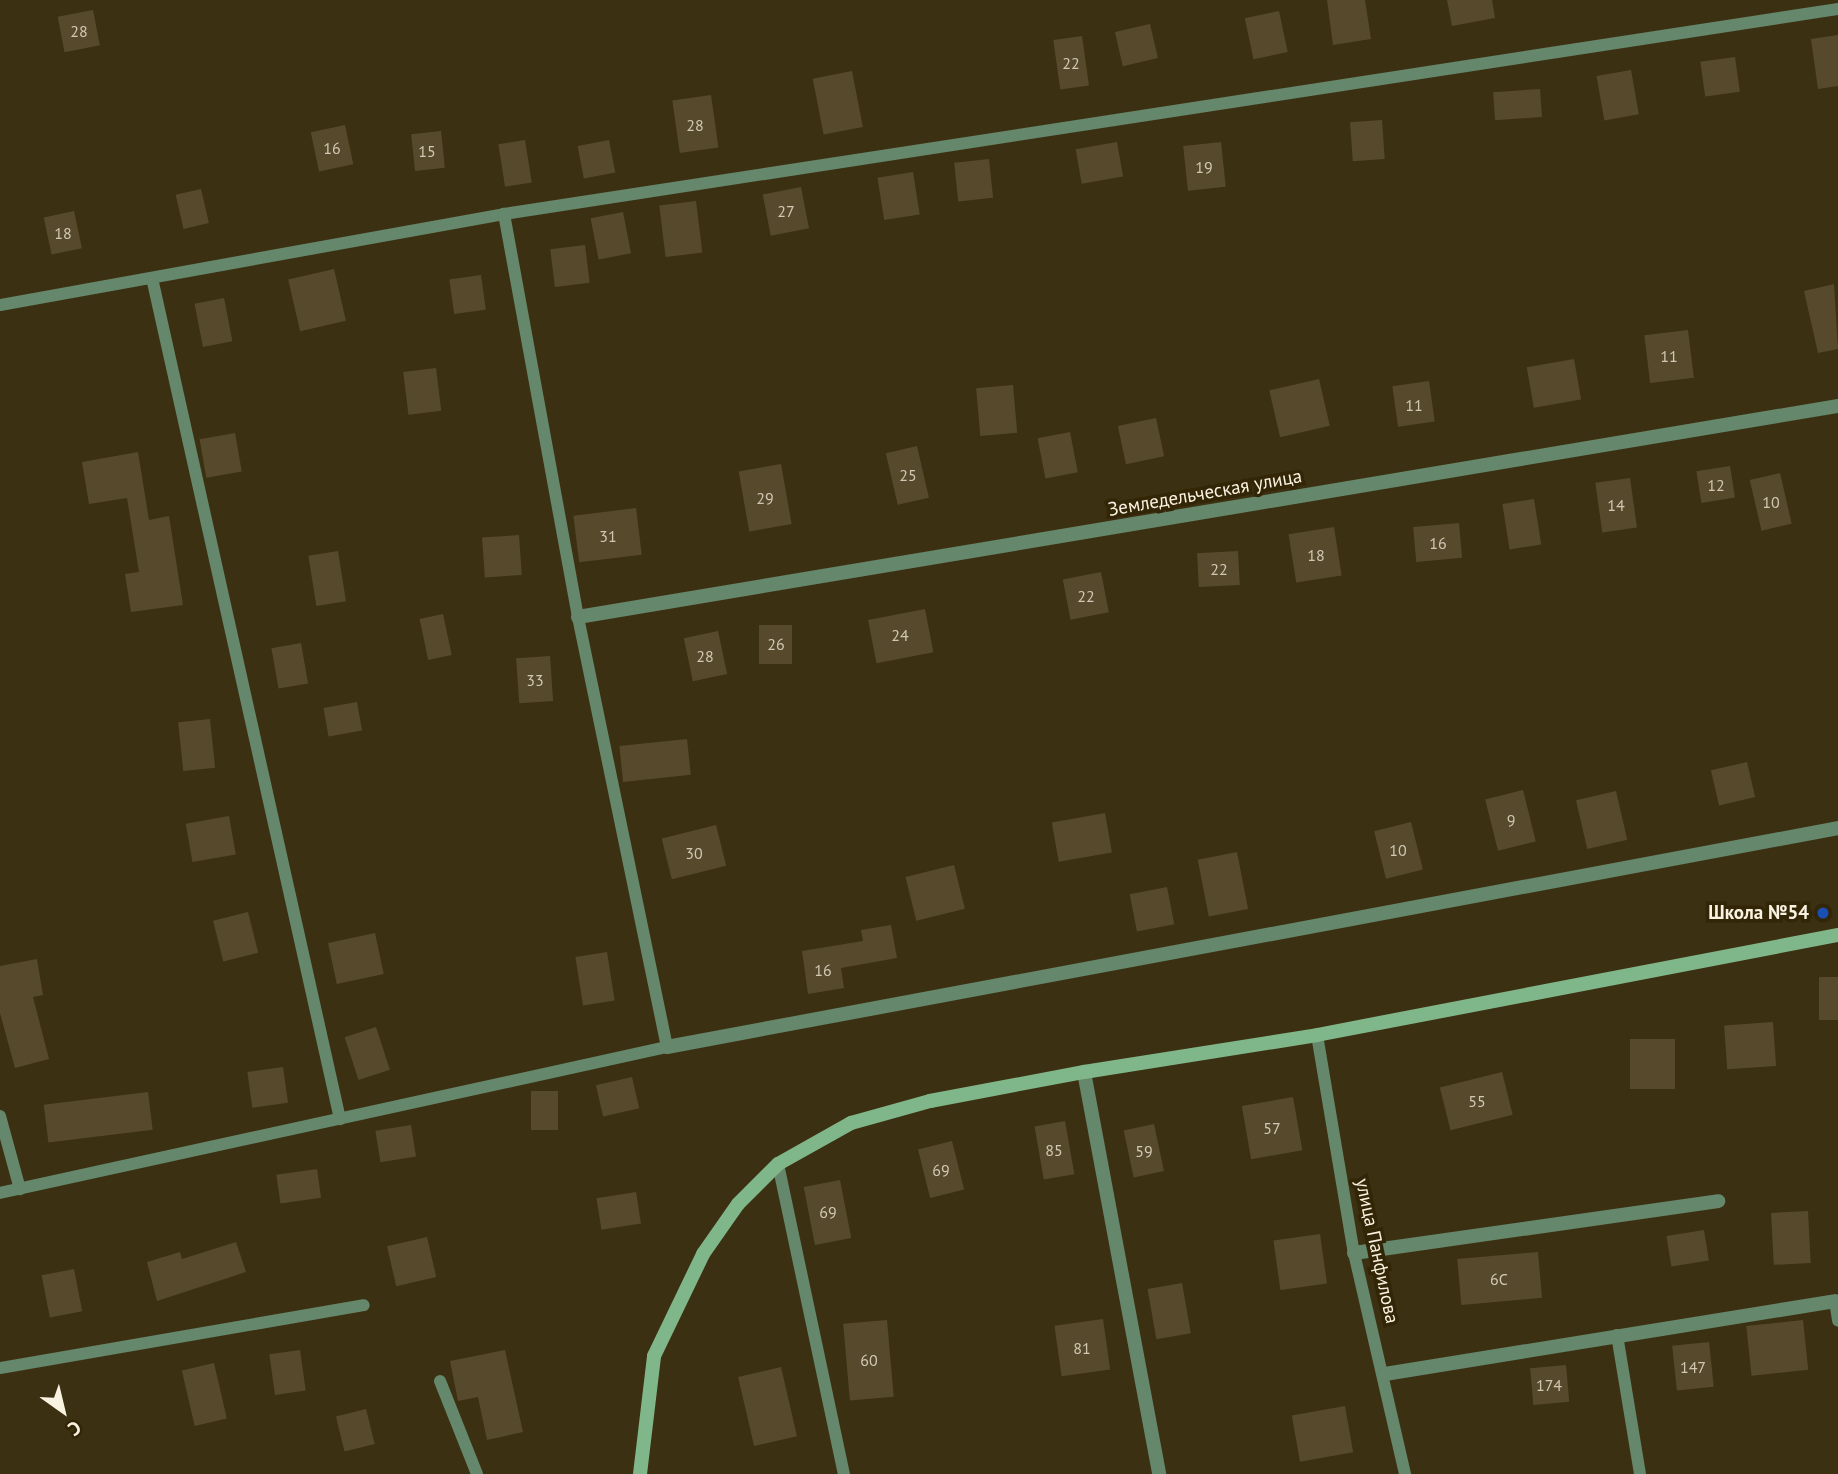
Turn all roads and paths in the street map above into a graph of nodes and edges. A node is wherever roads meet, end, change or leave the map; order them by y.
1 (1838, 9) edge
2 (504, 214) junction
3 (152, 278) junction
4 (0, 305) edge
5 (1838, 406) edge
6 (578, 617) junction
7 (1838, 828) edge
8 (1838, 936) edge
9 (1317, 1035) junction
10 (667, 1046) junction
11 (1084, 1072) junction
12 (0, 1116) edge
13 (340, 1119) junction
14 (778, 1164) junction
15 (20, 1189) junction
16 (0, 1193) edge
17 (1718, 1201) dead end
18 (1354, 1253) junction
19 (1835, 1301) joint
20 (364, 1306) dead end
21 (1838, 1321) edge
22 (1617, 1335) junction
23 (0, 1368) edge
24 (1385, 1374) junction
25 (440, 1381) dead end
26 (477, 1474) edge
27 (640, 1474) edge
28 (844, 1474) edge
29 (1158, 1474) edge
30 (1405, 1474) edge
31 (1640, 1474) edge

1 - 2 lane
2 - 3 lane
2 - 6 lane
3 - 4 lane
3 - 13 lane
5 - 6 street, Земледельческая улица
6 - 10 lane
7 - 10 street
8 - 9 main road
9 - 11 main road
9 - 18 lane, улица Панфилова
10 - 13 lane
11 - 14 main road
11 - 29 street
12 - 15 lane
13 - 15 lane
14 - 27 main road
14 - 28 lane
15 - 16 lane
17 - 18 street
18 - 24 lane, улица Панфилова
19 - 21 lane
19 - 22 street
20 - 23 lane
22 - 24 street
22 - 31 lane
24 - 30 lane, улица Панфилова
25 - 26 lane

